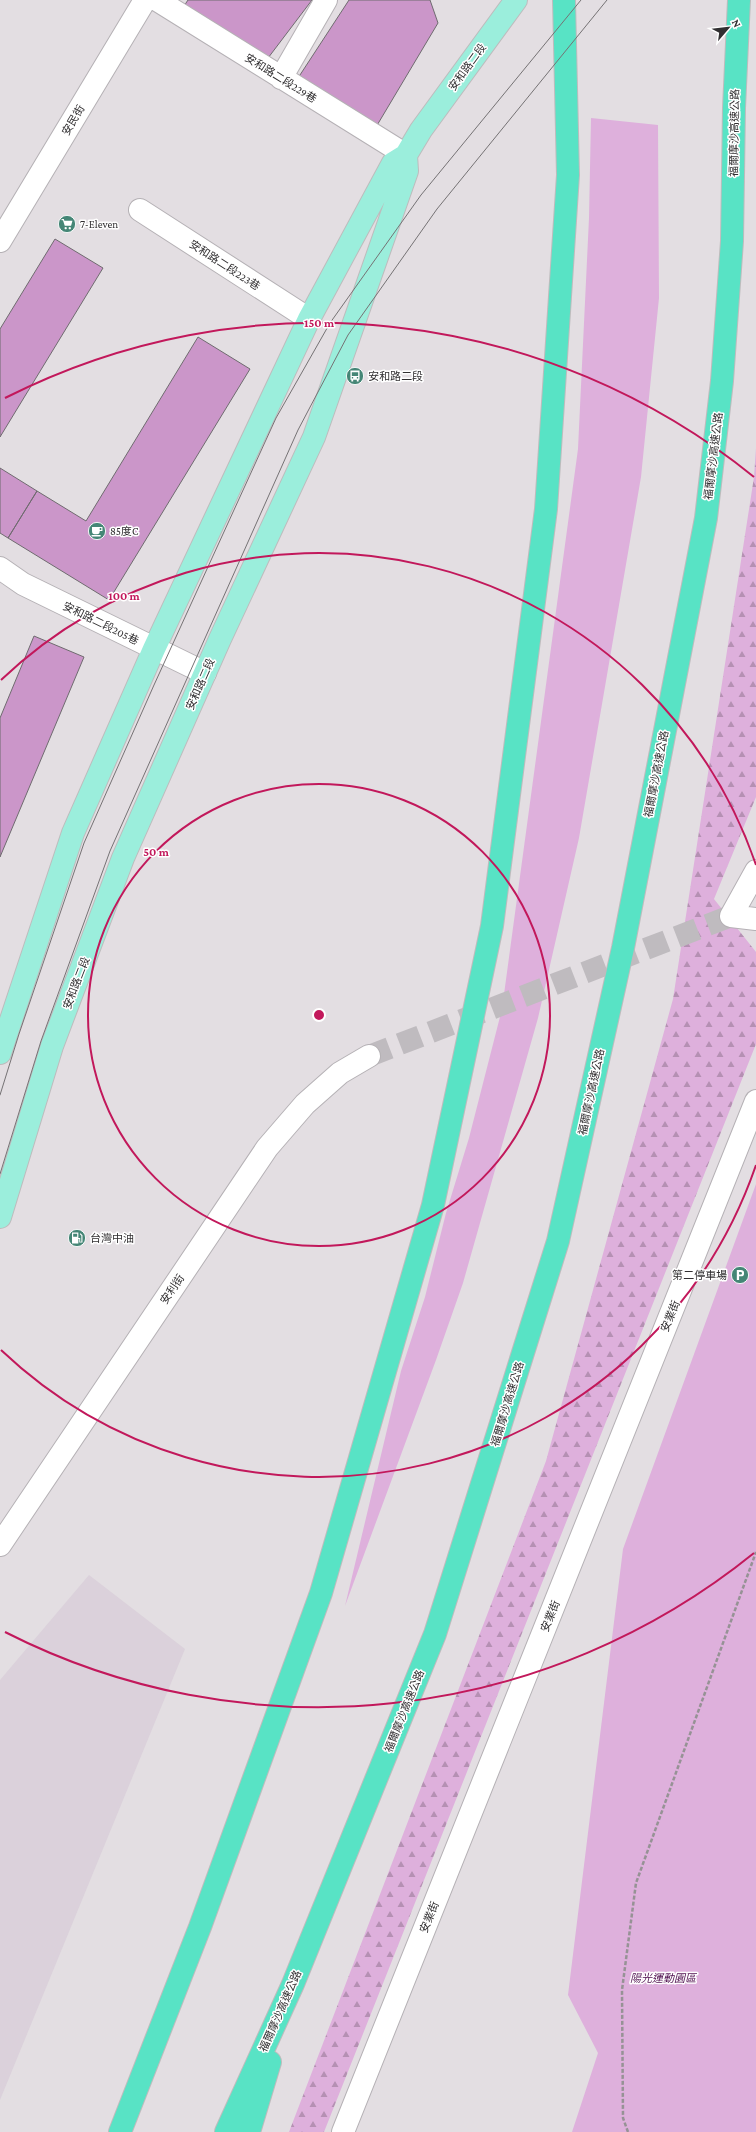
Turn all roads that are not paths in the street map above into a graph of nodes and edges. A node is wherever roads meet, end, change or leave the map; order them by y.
1 (146, 0) edge
2 (157, 0) edge
3 (326, 0) edge
4 (516, 0) edge
5 (564, 0) edge
6 (739, 0) edge
7 (280, 78) junction
8 (406, 155) junction
9 (140, 210) dead end
10 (0, 241) edge
11 (309, 319) junction
12 (0, 568) edge
13 (154, 649) junction
14 (205, 673) junction
15 (756, 871) edge
16 (756, 919) edge
17 (0, 1053) edge
18 (369, 1056) tunnel mouth
19 (756, 1101) edge
20 (2, 1203) edge
21 (0, 1545) edge
22 (293, 1984) junction
23 (120, 2132) edge
24 (226, 2132) edge
25 (249, 2132) edge
26 (343, 2132) edge

1 - 10 street, 安民街
2 - 7 street, 安和路二段229巷
3 - 7 street
4 - 8 main road, 安和路二段
5 - 23 highway
6 - 22 highway, 福爾摩沙高速公路
7 - 8 street, 安和路二段229巷
8 - 11 main road, 安和路二段
8 - 14 main road, 安和路二段
9 - 11 street, 安和路二段223巷
11 - 13 main road, 安和路二段
12 - 13 street, 安和路二段205巷
13 - 14 street, 安和路二段205巷
13 - 17 main road, 安和路二段
14 - 20 main road, 安和路二段
15 - 16 street
18 - 21 street, 安利街
19 - 26 street, 安業街
22 - 24 highway, 福爾摩沙高速公路
22 - 25 highway

